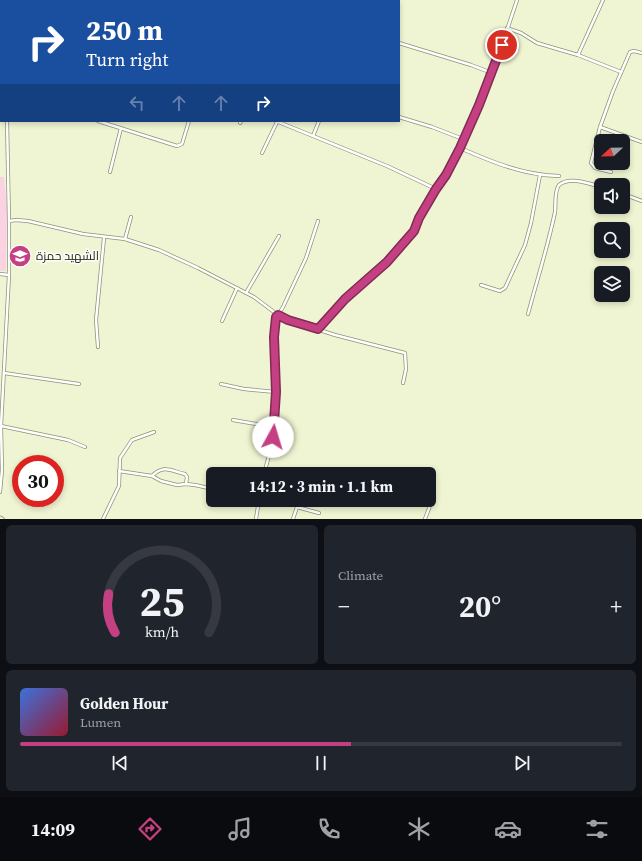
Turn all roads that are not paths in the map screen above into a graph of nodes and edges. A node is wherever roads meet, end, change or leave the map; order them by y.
1 (517, 0) edge
2 (603, 0) edge
3 (508, 28) junction
4 (400, 44) edge
5 (642, 53) edge
6 (578, 55) junction
7 (621, 72) junction
8 (492, 73) junction
9 (400, 117) edge
10 (7, 122) edge
11 (101, 122) edge
12 (189, 122) edge
13 (276, 122) edge
14 (278, 122) edge
15 (319, 122) edge
16 (600, 127) junction
17 (121, 128) junction
18 (313, 136) junction
19 (463, 139) junction
20 (642, 142) edge
21 (460, 148) junction
22 (262, 153) dead end
23 (110, 172) dead end
24 (611, 172) dead end
25 (540, 175) junction
26 (559, 176) dead end
27 (594, 185) edge
28 (436, 189) junction
29 (630, 197) edge
30 (642, 201) edge
31 (131, 217) dead end
32 (9, 221) junction
33 (318, 221) dead end
34 (279, 236) dead end
35 (104, 238) junction
36 (125, 239) junction
37 (0, 274) edge
38 (9, 275) junction
39 (482, 285) dead end
40 (237, 288) junction
41 (246, 293) junction
42 (528, 314) dead end
43 (278, 315) junction
44 (222, 321) dead end
45 (318, 329) junction
46 (98, 347) dead end
47 (4, 373) junction
48 (404, 383) dead end
49 (79, 384) dead end
50 (221, 384) dead end
51 (1, 391) edge
52 (276, 392) junction
53 (232, 420) dead end
54 (1, 426) junction
55 (274, 427) junction
56 (154, 432) dead end
57 (85, 447) dead end
58 (266, 467) edge
59 (1, 470) edge
60 (119, 471) junction
61 (152, 476) junction
62 (186, 484) junction
63 (206, 487) edge
64 (0, 492) edge
65 (258, 507) edge
66 (430, 507) edge
67 (319, 513) dead end
68 (104, 519) edge
69 (256, 519) edge
70 (293, 519) edge
71 (425, 519) edge

1 - 3 street
2 - 6 street
3 - 6 street
3 - 8 street
4 - 8 street
5 - 7 street
6 - 7 street
7 - 16 street
8 - 19 street
9 - 19 street
10 - 32 street
11 - 17 street
12 - 17 street
13 - 22 street
14 - 18 street
15 - 18 street
16 - 20 street
16 - 24 street
17 - 23 street
18 - 28 street
19 - 21 street
21 - 25 street
21 - 28 street
25 - 26 street
25 - 39 street
27 - 42 street
28 - 45 street
29 - 30 street
31 - 36 street
32 - 35 street
32 - 38 street
33 - 43 street
34 - 41 street
35 - 36 street
35 - 46 street
36 - 40 street
37 - 38 street
38 - 47 street
40 - 41 street
40 - 44 street
41 - 43 street
43 - 45 street
43 - 52 street
45 - 48 street
47 - 49 street
47 - 51 street
50 - 52 street
51 - 54 street
52 - 55 street
53 - 55 street
54 - 57 street
54 - 59 street
55 - 58 street
56 - 60 street
59 - 64 street
60 - 61 street
60 - 68 street
61 - 62 street
61 - 62 street
62 - 63 street
65 - 69 street
66 - 71 street
67 - 70 street

